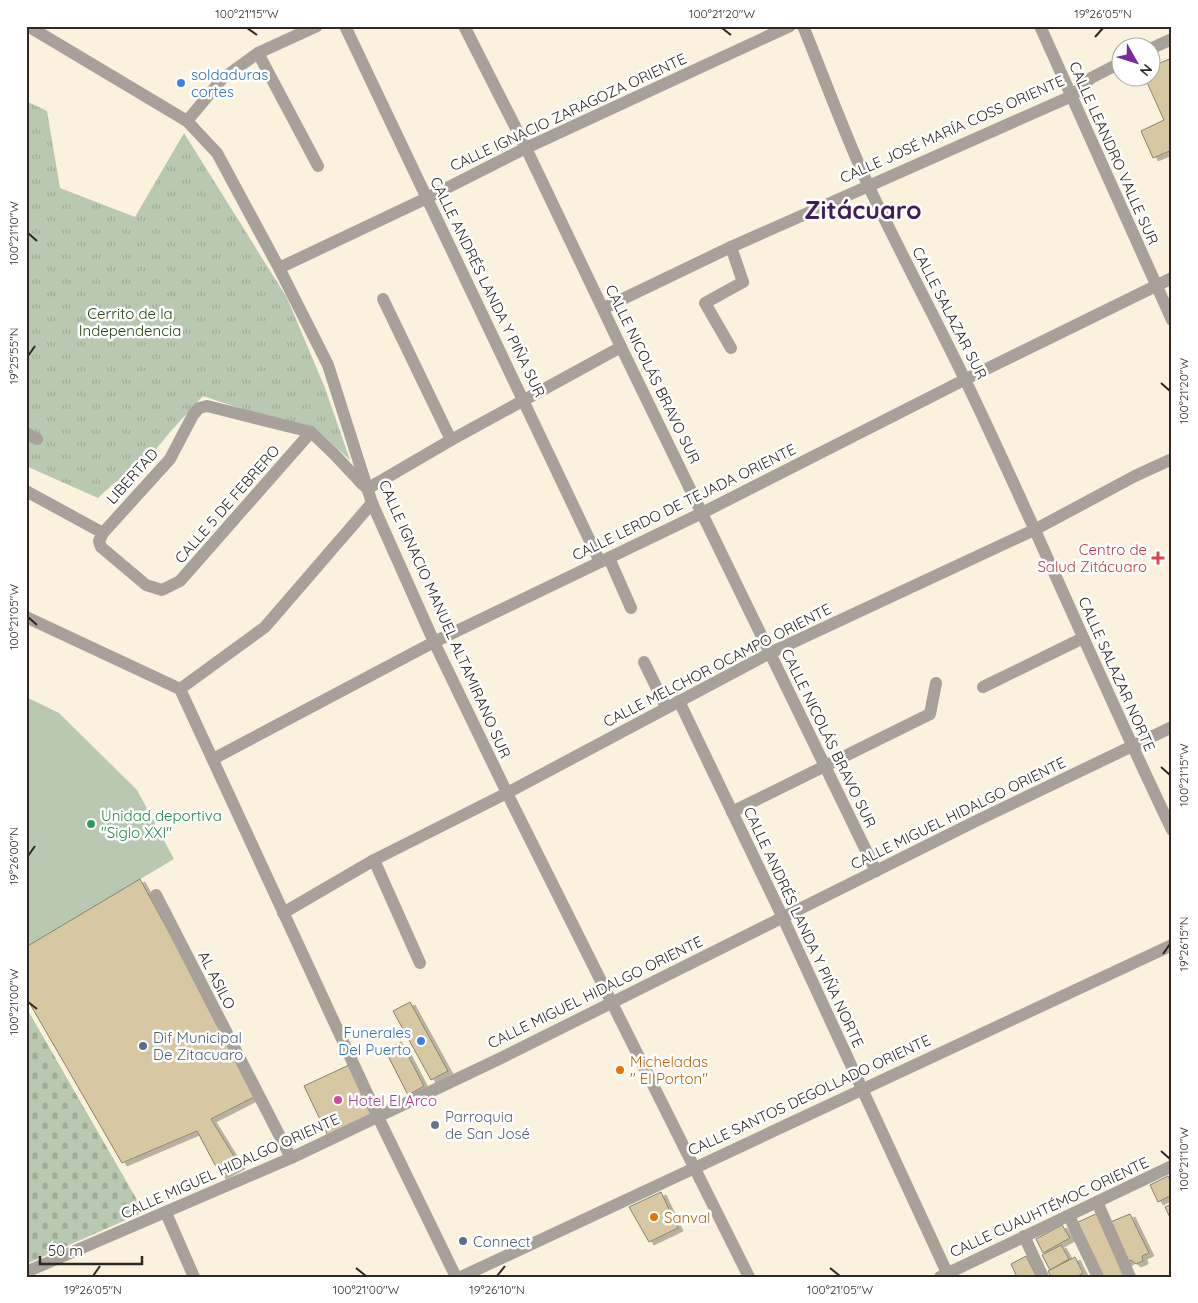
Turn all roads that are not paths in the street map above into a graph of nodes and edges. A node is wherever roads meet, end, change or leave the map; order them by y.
1 (28, 26) edge
2 (317, 26) edge
3 (345, 26) edge
4 (464, 26) edge
5 (790, 26) edge
6 (804, 26) edge
7 (1040, 26) edge
8 (1172, 39) edge
9 (1160, 44) edge
10 (258, 53) junction
11 (1110, 68) edge
12 (1072, 96) junction
13 (187, 121) junction
14 (526, 148) junction
15 (318, 166) dead end
16 (868, 186) junction
17 (427, 198) junction
18 (731, 247) junction
19 (279, 268) junction
20 (1172, 278) edge
21 (1155, 286) junction
22 (383, 299) dead end
23 (604, 308) junction
24 (1172, 320) edge
25 (621, 347) junction
26 (731, 348) dead end
27 (966, 379) junction
28 (524, 400) junction
29 (311, 432) junction
30 (451, 440) junction
31 (1172, 459) edge
32 (367, 489) junction
33 (26, 491) edge
34 (372, 504) junction
35 (702, 513) junction
36 (1036, 529) junction
37 (103, 533) junction
38 (604, 560) junction
39 (631, 608) dead end
40 (26, 617) edge
41 (1083, 638) junction
42 (434, 642) junction
43 (770, 653) junction
44 (644, 662) dead end
45 (936, 683) dead end
46 (983, 687) dead end
47 (180, 689) junction
48 (679, 701) junction
49 (666, 708) junction
50 (1172, 726) edge
51 (1132, 747) junction
52 (213, 759) junction
53 (825, 766) junction
54 (507, 794) junction
55 (732, 812) junction
56 (1172, 830) edge
57 (374, 860) junction
58 (876, 871) junction
59 (156, 895) dead end
60 (283, 912) junction
61 (783, 918) junction
62 (1172, 945) edge
63 (420, 963) dead end
64 (612, 1002) junction
65 (862, 1088) junction
66 (378, 1117) junction
67 (291, 1158) junction
68 (1172, 1166) edge
69 (693, 1167) junction
70 (1096, 1202) junction
71 (166, 1213) junction
72 (1069, 1216) junction
73 (1024, 1236) junction
74 (26, 1272) edge
75 (945, 1276) edge
76 (194, 1277) edge
77 (456, 1277) edge
78 (461, 1277) edge
79 (749, 1277) edge
80 (1044, 1277) edge
81 (1098, 1277) edge
82 (1130, 1277) edge

1 - 13 street, CALLE IGNACIO MANUEL ALTAMIRANO SUR
2 - 10 street
3 - 17 street, CALLE ANDRÉS LANDA Y PIÑA SUR
4 - 14 street, CALLE NICOLÁS BRAVO SUR
5 - 14 street, CALLE IGNACIO ZARAGOZA ORIENTE
6 - 16 street, CALLE SALAZAR SUR
7 - 12 street, CALLE LEANDRO VALLE SUR
8 - 9 street
10 - 13 street
10 - 15 street
11 - 12 street, CALLE JOSÉ MARÍA COSS ORIENTE
12 - 16 street, CALLE JOSÉ MARÍA COSS ORIENTE
12 - 21 street, CALLE LEANDRO VALLE SUR
13 - 19 street, CALLE IGNACIO MANUEL ALTAMIRANO SUR
14 - 17 street, CALLE IGNACIO ZARAGOZA ORIENTE
14 - 23 street, CALLE NICOLÁS BRAVO SUR
16 - 18 street, CALLE JOSÉ MARÍA COSS ORIENTE
16 - 27 street, CALLE SALAZAR SUR
17 - 19 street, CALLE IGNACIO ZARAGOZA ORIENTE
17 - 28 street, CALLE ANDRÉS LANDA Y PIÑA SUR
18 - 23 street, CALLE JOSÉ MARÍA COSS ORIENTE
18 - 26 street
19 - 32 street, CALLE IGNACIO MANUEL ALTAMIRANO SUR
20 - 21 street, CALLE LERDO DE TEJADA ORIENTE
21 - 24 street, CALLE LEANDRO VALLE SUR
21 - 27 street, CALLE LERDO DE TEJADA ORIENTE
22 - 30 street
23 - 25 street, CALLE NICOLÁS BRAVO SUR
25 - 28 street
25 - 35 street, CALLE NICOLÁS BRAVO SUR
27 - 35 street, CALLE LERDO DE TEJADA ORIENTE
27 - 36 street, CALLE SALAZAR SUR
28 - 30 street
28 - 38 street, CALLE ANDRÉS LANDA Y PIÑA SUR
29 - 32 street
29 - 37 street, LIBERTAD
29 - 37 street, CALLE 5 DE FEBRERO
30 - 32 street
31 - 36 street, CALLE MELCHOR OCAMPO ORIENTE
32 - 34 street, CALLE IGNACIO MANUEL ALTAMIRANO SUR
33 - 37 street
34 - 42 street, CALLE IGNACIO MANUEL ALTAMIRANO SUR
34 - 47 street
35 - 38 street, CALLE LERDO DE TEJADA ORIENTE
35 - 43 street, CALLE NICOLÁS BRAVO SUR
36 - 41 street, CALLE SALAZAR NORTE
36 - 43 street, CALLE MELCHOR OCAMPO ORIENTE
38 - 39 street, CALLE ANDRÉS LANDA Y PIÑA SUR
38 - 42 street, CALLE LERDO DE TEJADA ORIENTE
40 - 47 street
41 - 46 street
41 - 51 street, CALLE SALAZAR NORTE
42 - 52 street, CALLE LERDO DE TEJADA ORIENTE
42 - 54 street, CALLE IGNACIO MANUEL ALTAMIRANO SUR
43 - 48 street, CALLE MELCHOR OCAMPO ORIENTE
43 - 53 street, CALLE NICOLÁS BRAVO SUR
44 - 49 street
45 - 53 street
47 - 52 street
48 - 49 street, CALLE MELCHOR OCAMPO ORIENTE
48 - 55 street, CALLE ANDRÉS LANDA Y PIÑA NORTE
49 - 54 street, CALLE MELCHOR OCAMPO ORIENTE
50 - 51 street, CALLE MIGUEL HIDALGO ORIENTE
51 - 56 street, CALLE SALAZAR NORTE
51 - 58 street, CALLE MIGUEL HIDALGO ORIENTE
52 - 60 street
53 - 55 street
53 - 58 street, CALLE NICOLÁS BRAVO SUR
54 - 57 street, CALLE MELCHOR OCAMPO ORIENTE
54 - 64 street, CALLE IGNACIO MANUEL ALTAMIRANO SUR
55 - 61 street, CALLE ANDRÉS LANDA Y PIÑA NORTE
57 - 60 street, CALLE MELCHOR OCAMPO ORIENTE
57 - 63 street
58 - 61 street, CALLE MIGUEL HIDALGO ORIENTE
59 - 67 street, AL ASILO
60 - 66 street
61 - 64 street, CALLE MIGUEL HIDALGO ORIENTE
61 - 65 street, CALLE ANDRÉS LANDA Y PIÑA NORTE
62 - 65 street, CALLE SANTOS DEGOLLADO ORIENTE
64 - 66 street, CALLE MIGUEL HIDALGO ORIENTE
64 - 69 street, CALLE IGNACIO MANUEL ALTAMIRANO SUR
65 - 69 street, CALLE SANTOS DEGOLLADO ORIENTE
65 - 75 street, CALLE ANDRÉS LANDA Y PIÑA NORTE
66 - 67 street, CALLE MIGUEL HIDALGO ORIENTE
66 - 77 street
67 - 71 street, CALLE MIGUEL HIDALGO ORIENTE
68 - 70 street, CALLE CUAUHTÉMOC ORIENTE
69 - 78 street, CALLE SANTOS DEGOLLADO ORIENTE
69 - 79 street, CALLE IGNACIO MANUEL ALTAMIRANO SUR
70 - 72 street, CALLE CUAUHTÉMOC ORIENTE
70 - 82 street
71 - 74 street, CALLE MIGUEL HIDALGO ORIENTE
71 - 76 street
72 - 73 street, CALLE CUAUHTÉMOC ORIENTE
72 - 81 street
73 - 75 street, CALLE CUAUHTÉMOC ORIENTE
73 - 80 street

